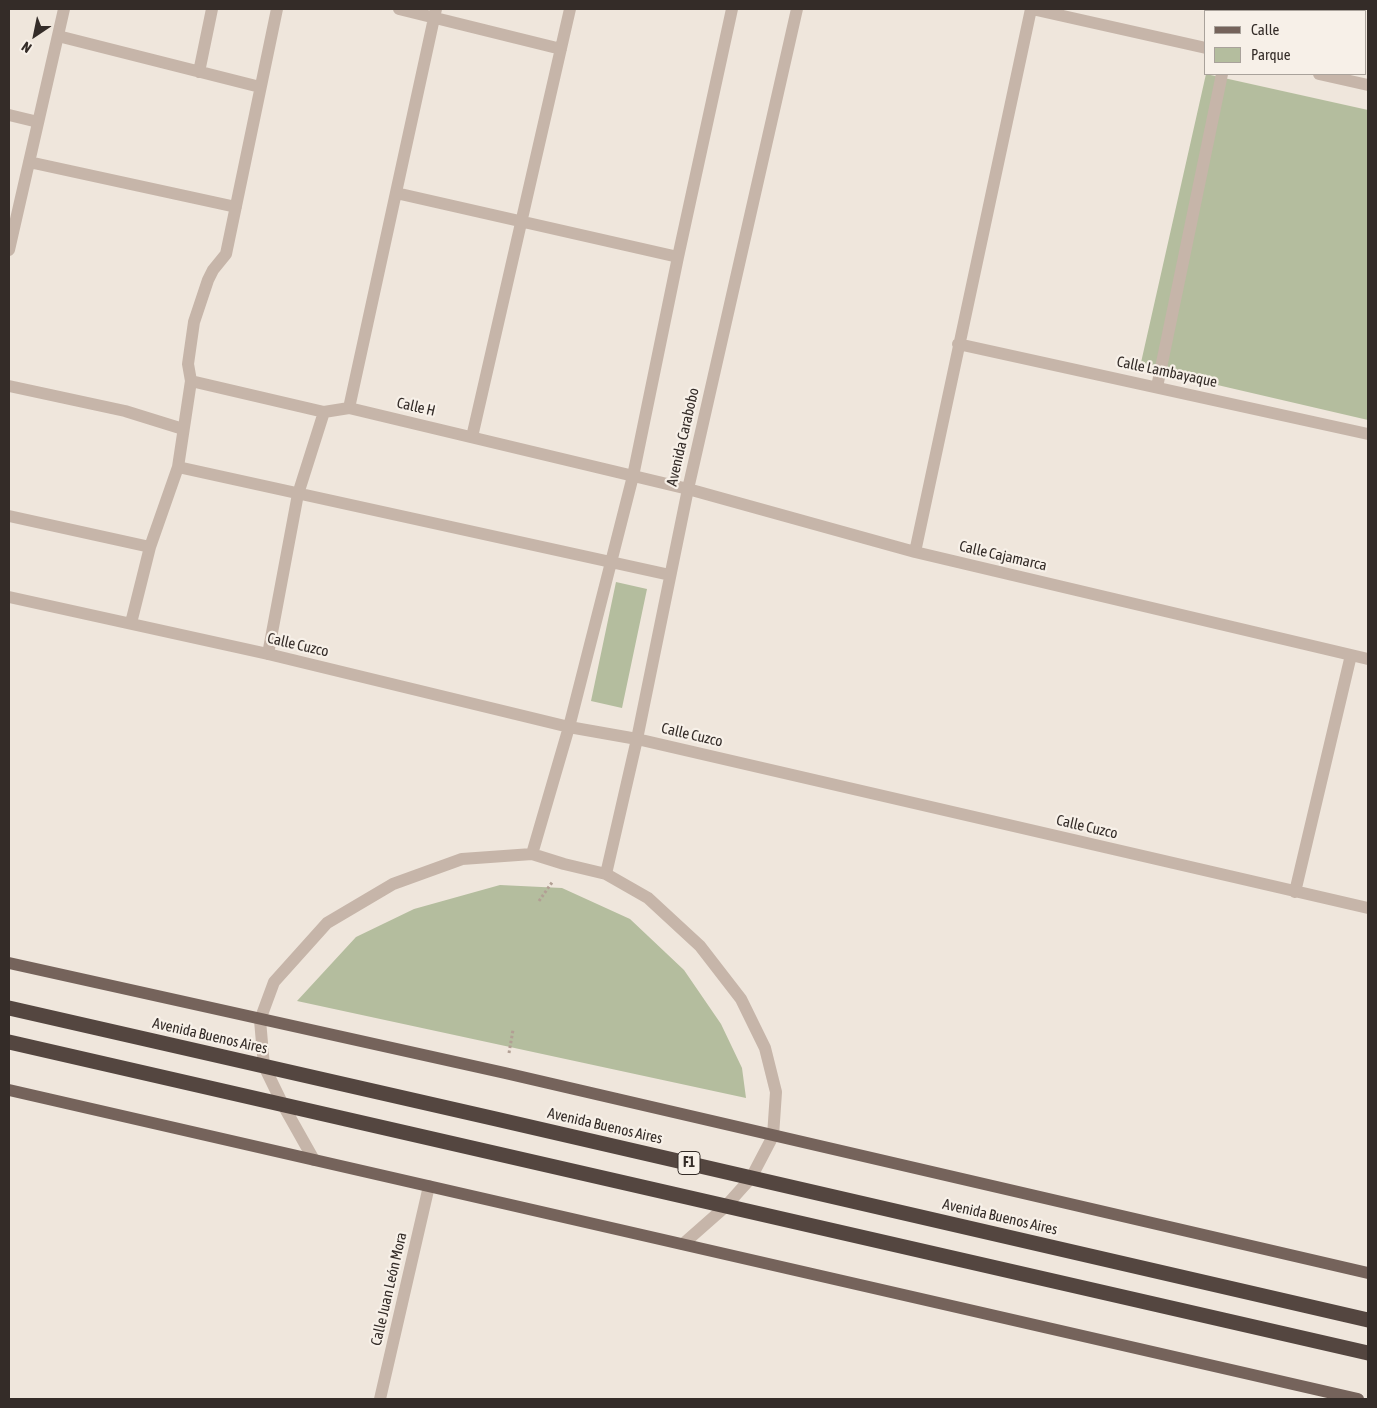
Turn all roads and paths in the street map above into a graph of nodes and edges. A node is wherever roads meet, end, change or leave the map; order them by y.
1 (64, 9) edge
2 (212, 9) edge
3 (277, 9) edge
4 (399, 9) edge
5 (570, 9) edge
6 (732, 9) edge
7 (797, 9) edge
8 (1031, 9) edge
9 (435, 13) edge
10 (58, 36) junction
11 (1204, 48) edge
12 (560, 49) junction
13 (199, 72) junction
14 (1222, 75) edge
15 (1323, 75) edge
16 (1368, 85) edge
17 (260, 87) junction
18 (9, 115) edge
19 (38, 122) junction
20 (29, 162) junction
21 (396, 193) junction
22 (236, 207) junction
23 (521, 220) junction
24 (9, 250) edge
25 (678, 257) junction
26 (958, 344) junction
27 (191, 381) junction
28 (9, 386) edge
29 (1157, 386) junction
30 (349, 408) junction
31 (324, 412) junction
32 (183, 429) junction
33 (1368, 434) edge
34 (472, 438) junction
35 (178, 466) junction
36 (633, 476) junction
37 (688, 489) junction
38 (298, 494) junction
39 (9, 516) edge
40 (150, 547) junction
41 (915, 552) junction
42 (611, 561) junction
43 (670, 575) junction
44 (9, 597) edge
45 (131, 624) junction
46 (268, 654) junction
47 (1351, 655) junction
48 (1368, 659) edge
49 (569, 727) junction
50 (637, 739) junction
51 (532, 854) junction
52 (606, 874) junction
53 (1295, 892) junction
54 (1368, 908) edge
55 (9, 963) edge
56 (9, 1008) edge
57 (260, 1020) junction
58 (9, 1042) edge
59 (264, 1066) junction
60 (9, 1090) edge
61 (283, 1105) junction
62 (773, 1136) junction
63 (314, 1160) junction
64 (751, 1178) junction
65 (429, 1186) junction
66 (725, 1207) junction
67 (683, 1244) junction
68 (1368, 1274) edge
69 (1368, 1320) edge
70 (1368, 1353) edge
71 (380, 1399) edge
72 (1358, 1399) edge

1 - 10 street
2 - 13 street
3 - 17 street
4 - 9 street
5 - 12 street
6 - 25 street
7 - 37 street, Avenida Carabobo
8 - 11 street
8 - 26 street
9 - 12 street
9 - 21 street
10 - 13 street
10 - 19 street
12 - 23 street
13 - 17 street
14 - 29 street
15 - 16 street
17 - 22 street
18 - 19 street
19 - 20 street
20 - 22 street
20 - 24 street
21 - 23 street
21 - 30 street
22 - 27 street
23 - 25 street
23 - 34 street
25 - 36 street
26 - 29 street, Calle Lambayaque
26 - 41 street
27 - 31 street, Calle H
27 - 32 street
28 - 32 street
29 - 33 street, Calle Lambayaque
30 - 31 street, Calle H
30 - 34 street, Calle H
31 - 38 street
32 - 35 street
34 - 36 street, Calle H
35 - 38 street
35 - 40 street
36 - 37 street, Calle Cajamarca
36 - 42 street
37 - 41 street, Calle Cajamarca
37 - 43 street, Avenida Carabobo
38 - 42 street
38 - 46 street
39 - 40 street
40 - 45 street
41 - 47 street, Calle Cajamarca
42 - 43 street
42 - 49 street
43 - 50 street, Avenida Carabobo
44 - 45 street, Calle Cuzco
45 - 46 street, Calle Cuzco
46 - 49 street, Calle Cuzco
47 - 48 street, Calle Cajamarca
47 - 53 street
49 - 50 street, Calle Cuzco
49 - 51 street
50 - 52 street, Avenida Carabobo
50 - 53 street, Calle Cuzco
51 - 52 street
51 - 57 street
52 - 62 street
53 - 54 street, Calle Cuzco
55 - 57 main road, Avenida Buenos Aires
56 - 59 highway, Avenida Buenos Aires / F1
57 - 59 street
57 - 62 main road, Avenida Buenos Aires
58 - 61 highway, F1
59 - 61 street
59 - 64 highway, Avenida Buenos Aires / F1
60 - 63 main road
61 - 63 street
61 - 66 highway, F1
62 - 64 street
62 - 68 main road, Avenida Buenos Aires
63 - 65 main road
64 - 66 street
64 - 69 highway, Avenida Buenos Aires / F1
65 - 67 main road
65 - 71 street, Calle Juan León Mora
66 - 67 street
66 - 70 highway, F1
67 - 72 main road

